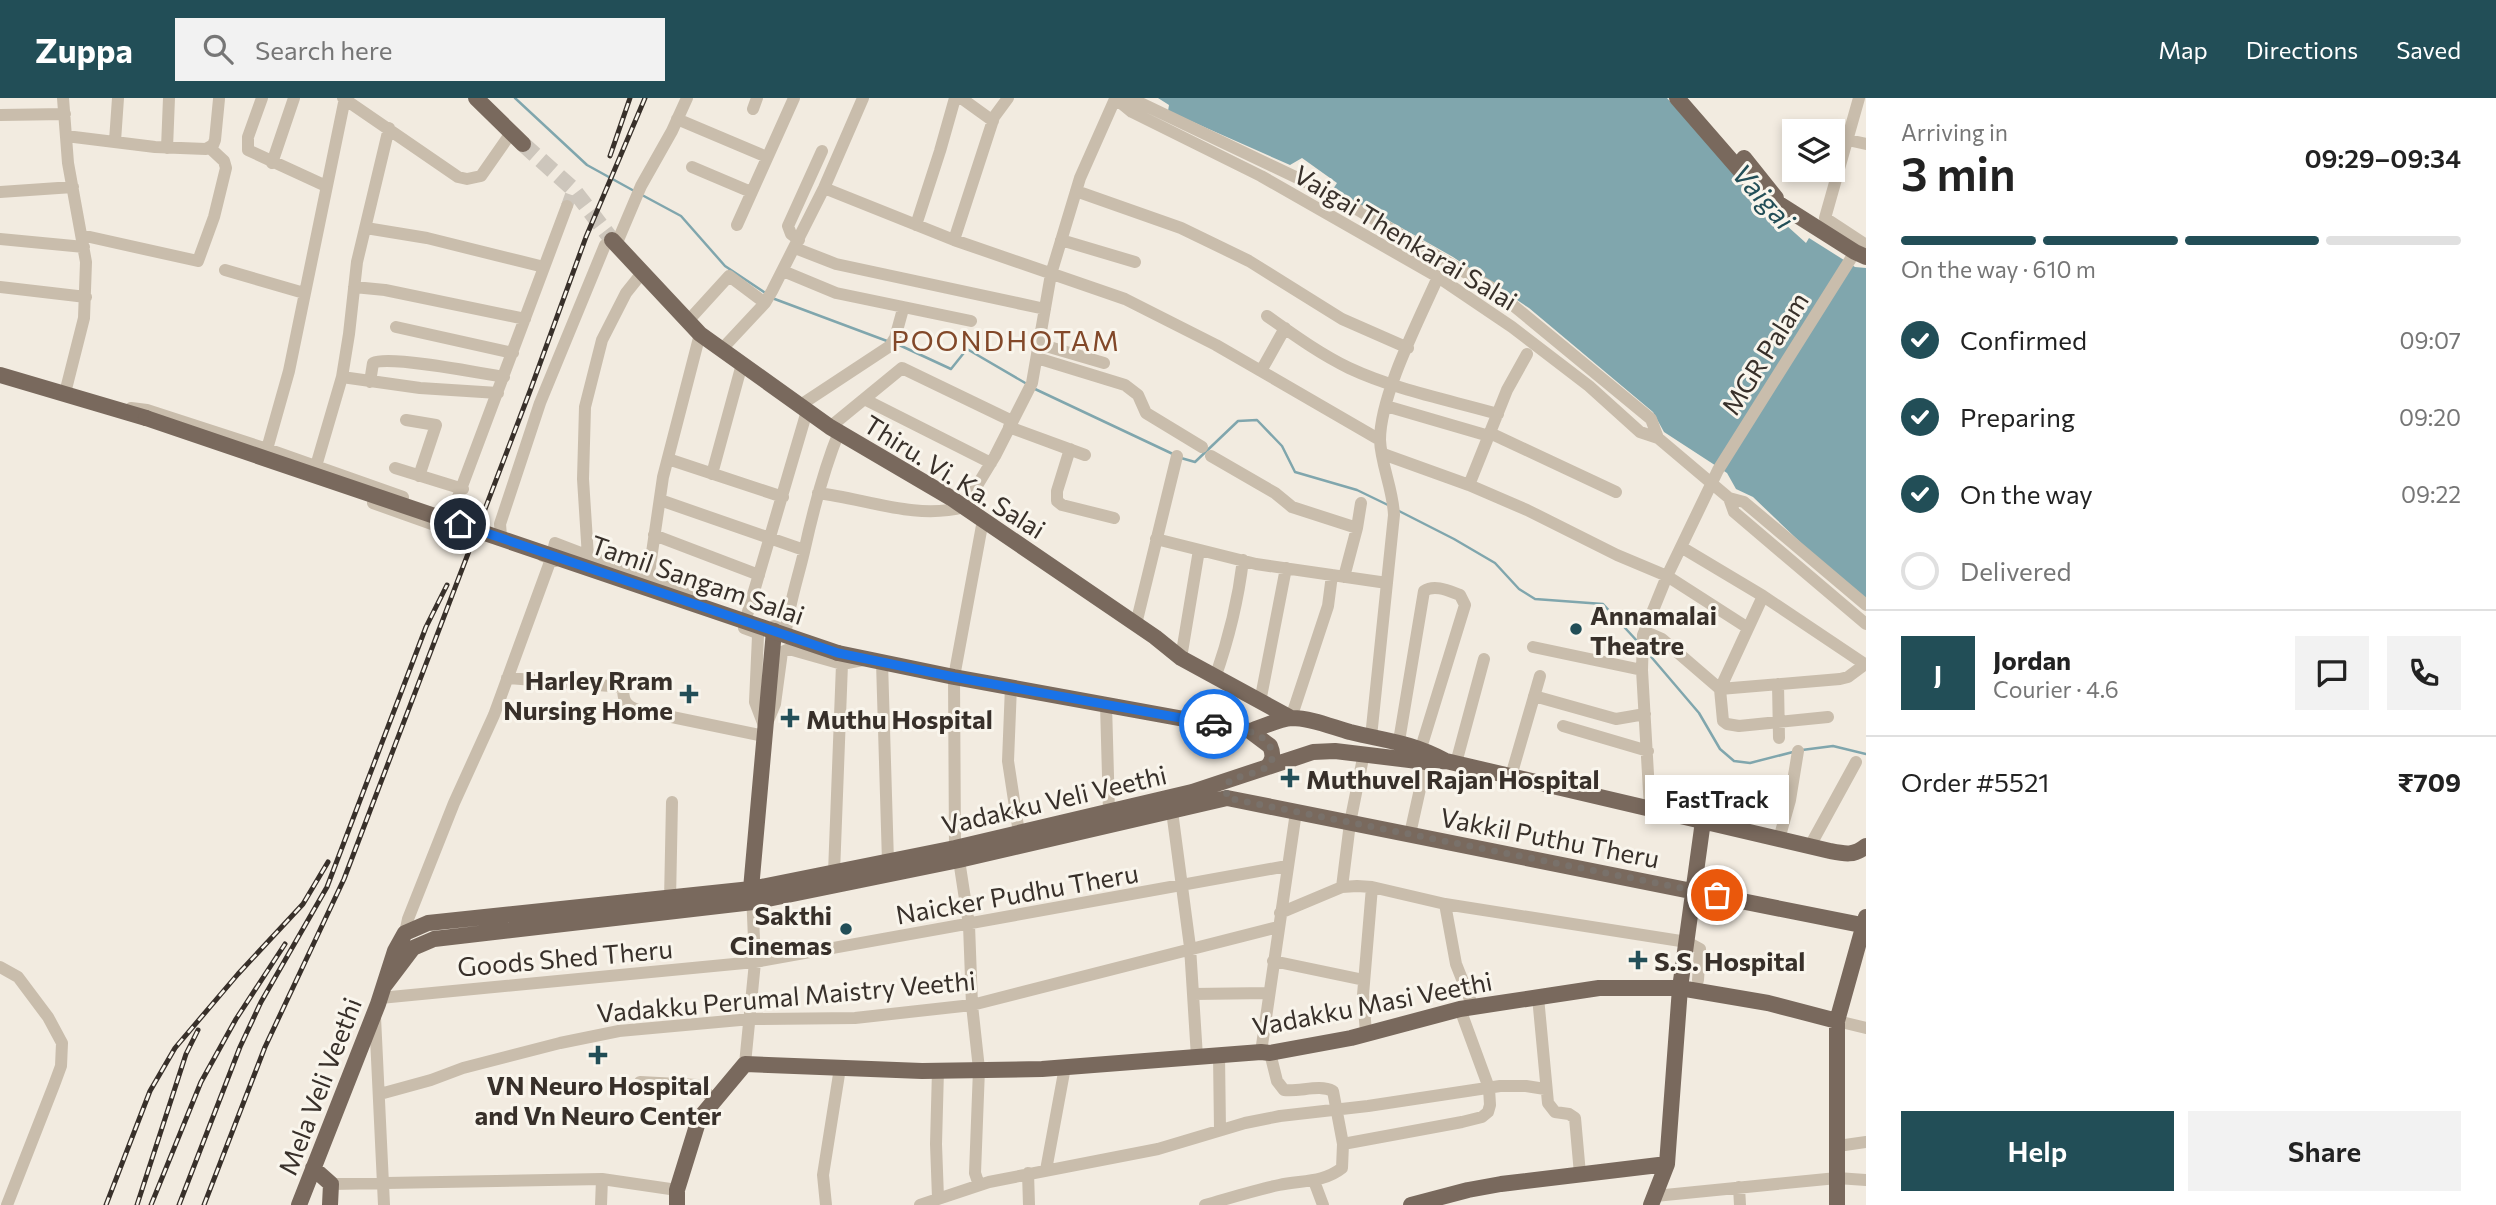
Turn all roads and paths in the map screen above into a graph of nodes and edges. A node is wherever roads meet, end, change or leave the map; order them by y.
1 (63, 98) edge
2 (118, 98) edge
3 (169, 98) edge
4 (262, 98) edge
5 (294, 98) edge
6 (344, 98) edge
7 (475, 98) edge
8 (687, 98) edge
9 (794, 98) edge
10 (863, 98) edge
11 (954, 98) edge
12 (961, 98) edge
13 (1008, 98) edge
14 (1130, 98) edge
15 (1677, 98) edge
16 (1691, 98) edge
17 (1859, 98) edge
18 (219, 99) edge
19 (1115, 99) edge
20 (65, 114) junction
21 (0, 115) edge
22 (677, 119) junction
23 (993, 121) junction
24 (389, 128) junction
25 (66, 136) junction
26 (517, 138) joint
27 (1848, 140) junction
28 (115, 141) junction
29 (1866, 144) edge
30 (167, 148) junction
31 (210, 148) junction
32 (822, 151) dead end
33 (767, 157) junction
34 (272, 163) junction
35 (692, 167) dead end
36 (326, 186) junction
37 (73, 187) junction
38 (824, 188) junction
39 (1076, 191) junction
40 (0, 192) edge
41 (751, 192) junction
42 (567, 206) tunnel mouth
43 (1784, 206) junction
44 (737, 225) dead end
45 (916, 225) junction
46 (366, 228) junction
47 (0, 239) edge
48 (954, 240) junction
49 (1061, 240) junction
50 (82, 241) junction
51 (611, 243) junction
52 (797, 244) junction
53 (1859, 254) edge
54 (1135, 262) dead end
55 (544, 267) junction
56 (225, 270) dead end
57 (783, 271) junction
58 (642, 273) junction
59 (1051, 274) junction
60 (1438, 277) junction
61 (0, 287) edge
62 (354, 287) junction
63 (304, 293) junction
64 (86, 297) junction
65 (765, 303) junction
66 (903, 309) junction
67 (1045, 309) junction
68 (1267, 316) dead end
69 (525, 319) junction
70 (688, 321) junction
71 (971, 321) dead end
72 (396, 327) dead end
73 (1285, 328) junction
74 (700, 334) junction
75 (1039, 344) junction
76 (1408, 348) junction
77 (722, 349) junction
78 (513, 353) junction
79 (1527, 354) dead end
80 (1037, 358) junction
81 (1104, 363) dead end
82 (742, 364) junction
83 (1261, 371) junction
84 (0, 376) edge
85 (342, 377) junction
86 (504, 377) junction
87 (370, 382) junction
88 (1393, 384) junction
89 (65, 393) junction
90 (498, 393) junction
91 (864, 398) junction
92 (101, 405) junction
93 (1386, 406) junction
94 (803, 408) junction
95 (1498, 414) junction
96 (406, 420) dead end
97 (1011, 424) junction
98 (834, 430) junction
99 (1489, 435) junction
100 (1658, 438) junction
101 (1380, 440) junction
102 (267, 449) junction
103 (1070, 449) junction
104 (1383, 454) junction
105 (1085, 455) dead end
106 (1177, 456) dead end
107 (668, 459) junction
108 (991, 463) junction
109 (316, 466) junction
110 (395, 468) dead end
111 (712, 474) junction
112 (419, 476) junction
113 (1711, 483) junction
114 (1469, 485) junction
115 (463, 489) junction
116 (1616, 492) dead end
117 (818, 493) junction
118 (783, 497) junction
119 (1729, 498) junction
120 (660, 500) junction
121 (1361, 503) dead end
122 (964, 507) junction
123 (453, 516) junction
124 (1114, 518) dead end
125 (983, 520) junction
126 (1357, 528) junction
127 (653, 535) junction
128 (771, 537) junction
129 (1156, 539) junction
130 (1681, 547) junction
131 (804, 550) junction
132 (1199, 550) junction
133 (588, 556) junction
134 (551, 559) junction
135 (1243, 560) junction
136 (1286, 568) junction
137 (759, 575) junction
138 (1338, 576) junction
139 (1667, 576) junction
140 (648, 580) junction
141 (1387, 583) junction
142 (1763, 596) junction
143 (1866, 605) edge
144 (747, 615) junction
145 (1136, 624) junction
146 (1866, 624) edge
147 (1748, 628) junction
148 (780, 631) junction
149 (1644, 634) junction
150 (1533, 647) dead end
151 (840, 658) junction
152 (1181, 659) junction
153 (1484, 659) dead end
154 (876, 660) junction
155 (1865, 665) edge
156 (1642, 670) junction
157 (1539, 676) dead end
158 (954, 677) junction
159 (507, 678) junction
160 (1215, 678) junction
161 (1778, 684) junction
162 (1010, 686) junction
163 (1720, 689) junction
164 (1534, 696) junction
165 (1259, 702) junction
166 (1106, 704) junction
167 (1646, 714) junction
168 (1828, 717) dead end
169 (1291, 718) junction
170 (1779, 722) junction
171 (1563, 726) dead end
172 (1250, 731) junction
173 (764, 732) junction
174 (1371, 737) junction
175 (1779, 738) dead end
176 (1399, 741) junction
177 (1648, 751) junction
178 (1798, 751) dead end
179 (1364, 753) junction
180 (1423, 755) junction
181 (1451, 762) junction
182 (1856, 762) dead end
183 (1266, 767) junction
184 (1511, 776) junction
185 (1230, 780) junction
186 (1227, 798) junction
187 (672, 802) dead end
188 (1650, 809) junction
189 (1109, 811) junction
190 (1172, 811) junction
191 (1296, 812) junction
192 (1703, 821) junction
193 (1350, 823) junction
194 (1019, 833) junction
195 (1410, 834) junction
196 (1779, 839) junction
197 (1810, 846) junction
198 (1866, 846) edge
199 (957, 854) junction
200 (888, 862) junction
201 (1287, 866) junction
202 (834, 873) junction
203 (1183, 886) junction
204 (1342, 887) junction
205 (1372, 887) junction
206 (1692, 891) junction
207 (752, 896) junction
208 (670, 900) junction
209 (1445, 904) junction
210 (1280, 913) junction
211 (1865, 922) edge
212 (969, 925) junction
213 (1278, 927) junction
214 (405, 933) junction
215 (434, 939) junction
216 (1687, 942) junction
217 (1189, 947) junction
218 (1273, 961) junction
219 (755, 962) junction
220 (0, 967) edge
221 (1364, 980) junction
222 (1698, 980) dead end
223 (1680, 988) junction
224 (1269, 993) junction
225 (1193, 994) junction
226 (1538, 997) junction
227 (380, 998) junction
228 (972, 1005) junction
229 (1467, 1008) junction
230 (751, 1019) junction
231 (1837, 1021) junction
232 (1866, 1028) edge
233 (1366, 1033) junction
234 (1265, 1053) junction
235 (1219, 1055) junction
236 (1197, 1057) junction
237 (745, 1064) junction
238 (1065, 1067) junction
239 (840, 1068) junction
240 (979, 1069) junction
241 (938, 1070) junction
242 (640, 1082) dead end
243 (1489, 1088) junction
244 (1545, 1089) junction
245 (380, 1094) junction
246 (715, 1101) junction
247 (1337, 1109) junction
248 (1220, 1130) junction
249 (1866, 1142) edge
250 (1343, 1144) junction
251 (1838, 1146) junction
252 (1667, 1164) junction
253 (313, 1168) junction
254 (1046, 1170) junction
255 (1028, 1173) junction
256 (1580, 1174) junction
257 (1837, 1178) junction
258 (602, 1179) junction
259 (1866, 1180) edge
260 (1314, 1181) junction
261 (383, 1182) junction
262 (331, 1184) junction
263 (979, 1185) junction
264 (1739, 1187) junction
265 (677, 1198) edge
266 (938, 1198) junction
267 (1653, 1201) edge
268 (3, 1205) edge
269 (299, 1205) edge
270 (330, 1205) edge
271 (384, 1205) edge
272 (601, 1205) edge
273 (827, 1205) edge
274 (920, 1205) edge
275 (1029, 1205) edge
276 (1205, 1205) edge
277 (1323, 1205) edge
278 (1411, 1205) edge
279 (1740, 1205) edge
280 (1837, 1205) edge

1 - 20 street
2 - 28 street
3 - 30 street
4 - 34 street
5 - 34 street
6 - 24 street
6 - 36 street
7 - 26 main road
8 - 22 street
9 - 33 street
10 - 38 street
11 - 45 street
12 - 23 street
13 - 23 street
14 - 100 street, Vaigai Thenkarai Salai
15 - 43 main road
16 - 43 main road
17 - 27 street
18 - 31 street
19 - 39 street
19 - 60 street, Vaigai Thenkarai Salai
20 - 21 street
20 - 25 street
22 - 33 street
22 - 51 street
23 - 48 street
24 - 26 street
24 - 46 street
25 - 28 street
25 - 37 street
27 - 29 street
27 - 53 street
28 - 30 street
30 - 31 street
31 - 50 street
32 - 52 street
33 - 41 street
34 - 36 street
35 - 41 street
36 - 63 street
37 - 40 street
37 - 50 street
38 - 45 street
38 - 52 street
39 - 49 street
39 - 76 street
41 - 44 street
42 - 55 street
43 - 53 main road
45 - 48 street
46 - 55 street
46 - 62 street
47 - 50 street
48 - 59 street
49 - 54 street
49 - 59 street
50 - 64 street
51 - 58 main road, Thiru. Vi. Ka. Salai
51 - 134 street
52 - 57 street
52 - 67 street
53 - 113 street, MGR Palam
55 - 69 street
56 - 63 street
57 - 65 street
57 - 66 street
58 - 70 main road, Thiru. Vi. Ka. Salai
58 - 133 street
59 - 67 street
59 - 83 street
60 - 76 street
60 - 100 street, Vaigai Thenkarai Salai
61 - 64 street
62 - 69 street
62 - 85 street
63 - 102 street
64 - 89 street
65 - 70 street
65 - 77 street
66 - 71 street
66 - 94 street
67 - 75 street
68 - 73 street
69 - 78 street
70 - 74 main road, Thiru. Vi. Ka. Salai
72 - 78 street
73 - 83 street
73 - 88 street
74 - 77 main road, Thiru. Vi. Ka. Salai
74 - 107 street
75 - 80 street
75 - 81 street
76 - 88 street
77 - 82 main road, Thiru. Vi. Ka. Salai
78 - 86 street
79 - 95 street
80 - 97 street
80 - 126 street
82 - 94 main road, Thiru. Vi. Ka. Salai
82 - 111 street
83 - 101 street
84 - 89 main road, Tamil Sangam Salai
85 - 87 street
85 - 109 street
86 - 87 street
86 - 90 street
87 - 90 street
88 - 93 street
88 - 95 street
89 - 92 main road, Tamil Sangam Salai
90 - 115 street
91 - 97 street
91 - 98 street
91 - 108 street
92 - 102 street
92 - 123 street
92 - 148 main road, Tamil Sangam Salai, bridge
93 - 99 street
93 - 101 street
94 - 98 main road, Thiru. Vi. Ka. Salai
94 - 118 street
95 - 99 street
96 - 112 street
97 - 103 street
97 - 108 street
98 - 117 street
98 - 122 main road, Thiru. Vi. Ka. Salai
99 - 114 street
99 - 116 street
100 - 113 street, Vaigai Thenkarai Salai
101 - 104 street
102 - 109 street
103 - 105 street
103 - 124 street
104 - 114 street
104 - 141 street
106 - 129 street
107 - 111 street
107 - 120 street
108 - 122 street
109 - 123 street
110 - 112 street
111 - 118 street
112 - 115 street
113 - 119 street, Vaigai Thenkarai Salai
113 - 130 street, MGR Palam
114 - 139 street
115 - 123 street
117 - 122 street
117 - 131 street
118 - 128 street
119 - 143 street, Vaigai Thenkarai Salai
119 - 146 street, Vaigai Thenkarai Salai
120 - 127 street
120 - 128 street
121 - 126 street
122 - 125 main road, Thiru. Vi. Ka. Salai
125 - 145 main road, Thiru. Vi. Ka. Salai
125 - 158 street
126 - 138 street
127 - 137 street
127 - 140 street
128 - 131 street
128 - 137 street
129 - 132 street
129 - 145 street
130 - 139 street, MGR Palam
130 - 142 street
131 - 148 street
132 - 135 street
132 - 152 street
133 - 134 street
133 - 140 street
134 - 159 street
134 - 173 street
135 - 136 street
135 - 160 street
136 - 138 street
136 - 165 street
137 - 144 street
138 - 141 street
138 - 169 street
139 - 147 street
139 - 149 street, MGR Palam
140 - 144 street
141 - 174 street
142 - 147 street
142 - 155 street
144 - 148 street
145 - 152 main road, Thiru. Vi. Ka. Salai
147 - 163 street
148 - 151 main road, Tamil Sangam Salai, bridge
148 - 173 main road
149 - 156 street, MGR Palam
149 - 163 street
150 - 156 street
151 - 154 main road, Tamil Sangam Salai
151 - 173 street
151 - 202 street
152 - 160 main road, Thiru. Vi. Ka. Salai
153 - 181 street
154 - 158 main road, Tamil Sangam Salai
154 - 200 street
155 - 161 street
156 - 167 street, MGR Palam
157 - 164 street
158 - 162 main road, Tamil Sangam Salai
158 - 199 street
159 - 173 street
159 - 214 street
160 - 165 main road, Thiru. Vi. Ka. Salai
161 - 163 street
161 - 170 street
162 - 166 main road, Tamil Sangam Salai
162 - 194 street
163 - 170 street
164 - 167 street
164 - 184 street
165 - 169 main road, Thiru. Vi. Ka. Salai
166 - 172 main road, Tamil Sangam Salai
166 - 189 street
167 - 177 street, MGR Palam
168 - 170 street
169 - 172 main road
169 - 174 main road, Thiru. Vi. Ka. Salai
170 - 175 street
171 - 177 street
172 - 183 main road
173 - 207 main road
174 - 176 main road, Thiru. Vi. Ka. Salai
176 - 180 main road, Thiru. Vi. Ka. Salai
176 - 180 street
177 - 188 street, MGR Palam
178 - 196 street
179 - 180 main road, Vadakku Veli Veethi
179 - 183 main road, Vadakku Veli Veethi
179 - 193 street
180 - 181 main road, Vadakku Veli Veethi
180 - 195 street
181 - 184 main road, Vadakku Veli Veethi
182 - 197 street
183 - 185 main road, Vadakku Veli Veethi
184 - 188 main road, Vadakku Veli Veethi
185 - 186 main road
185 - 189 main road, Vadakku Veli Veethi
186 - 190 main road, Vadakku Veli Veethi
186 - 191 main road, Vakkil Puthu Theru
187 - 208 street
188 - 192 main road, Vadakku Veli Veethi
189 - 194 main road, Vadakku Veli Veethi
190 - 199 main road, Vadakku Veli Veethi
190 - 203 street
191 - 193 main road, Vakkil Puthu Theru
191 - 201 street
192 - 196 main road, Vadakku Veli Veethi
192 - 206 main road
193 - 195 main road, Vakkil Puthu Theru
193 - 204 street
194 - 199 main road, Vadakku Veli Veethi
195 - 206 main road, Vakkil Puthu Theru
196 - 197 main road, Vadakku Veli Veethi
197 - 198 main road, Vadakku Veli Veethi
199 - 200 main road, Vadakku Veli Veethi
199 - 207 main road, Vadakku Veli Veethi
199 - 212 street
200 - 202 main road, Vadakku Veli Veethi
201 - 203 street, Naicker Pudhu Theru
201 - 210 street
202 - 207 main road, Vadakku Veli Veethi
203 - 212 street, Naicker Pudhu Theru
203 - 217 street
204 - 205 street
204 - 210 street
205 - 209 street
205 - 221 street
206 - 211 main road, Vakkil Puthu Theru
206 - 216 main road
207 - 208 main road, Vadakku Veli Veethi
207 - 215 main road, Vadakku Veli Veethi
207 - 219 street
208 - 214 main road, Vadakku Veli Veethi
209 - 216 street
209 - 229 street
210 - 213 street
211 - 231 main road
212 - 219 street, Naicker Pudhu Theru
212 - 228 street
213 - 217 street, Vadakku Perumal Maistry Veethi
213 - 218 street
214 - 215 main road
214 - 227 main road, Mela Veli Veethi
215 - 227 main road, Mela Veli Veethi
216 - 222 street
216 - 223 main road
217 - 225 street
217 - 228 street, Vadakku Perumal Maistry Veethi
218 - 221 street
218 - 224 street
219 - 227 street, Goods Shed Theru
219 - 230 street
220 - 268 street
221 - 233 street
223 - 226 main road, Vadakku Masi Veethi
223 - 231 main road, Vadakku Masi Veethi
223 - 252 main road
224 - 225 street
224 - 234 street
225 - 236 street
226 - 229 main road, Vadakku Masi Veethi
226 - 244 street
227 - 245 street
227 - 253 main road, Mela Veli Veethi
228 - 230 street, Vadakku Perumal Maistry Veethi
228 - 240 street
229 - 233 main road, Vadakku Masi Veethi
229 - 243 street
230 - 237 street
230 - 245 street, Vadakku Perumal Maistry Veethi
231 - 232 street
231 - 251 main road
233 - 234 main road, Vadakku Masi Veethi
234 - 235 main road, Vadakku Masi Veethi
234 - 247 street
235 - 236 main road, Vadakku Masi Veethi
235 - 248 street
236 - 238 main road, Vadakku Masi Veethi
237 - 239 main road, Vadakku Masi Veethi
237 - 246 main road
238 - 240 main road, Vadakku Masi Veethi
238 - 254 street
239 - 241 main road, Vadakku Masi Veethi
239 - 273 street
240 - 241 main road, Vadakku Masi Veethi
240 - 263 street
241 - 266 street
242 - 246 street
243 - 244 street
243 - 247 street
243 - 250 street
244 - 256 street
245 - 261 street
246 - 265 main road
247 - 248 street
247 - 250 street
248 - 254 street
249 - 251 street
250 - 260 street
251 - 257 main road
252 - 256 main road
252 - 267 main road
253 - 262 main road
253 - 269 main road, Mela Veli Veethi
254 - 255 street
255 - 263 street
255 - 275 street
256 - 278 main road
257 - 259 street
257 - 264 street
257 - 280 main road
258 - 261 street
258 - 265 street
258 - 272 street
260 - 276 street
260 - 277 street
261 - 262 street
261 - 271 street
262 - 270 main road
263 - 266 street
264 - 267 street
264 - 279 street
266 - 274 street

